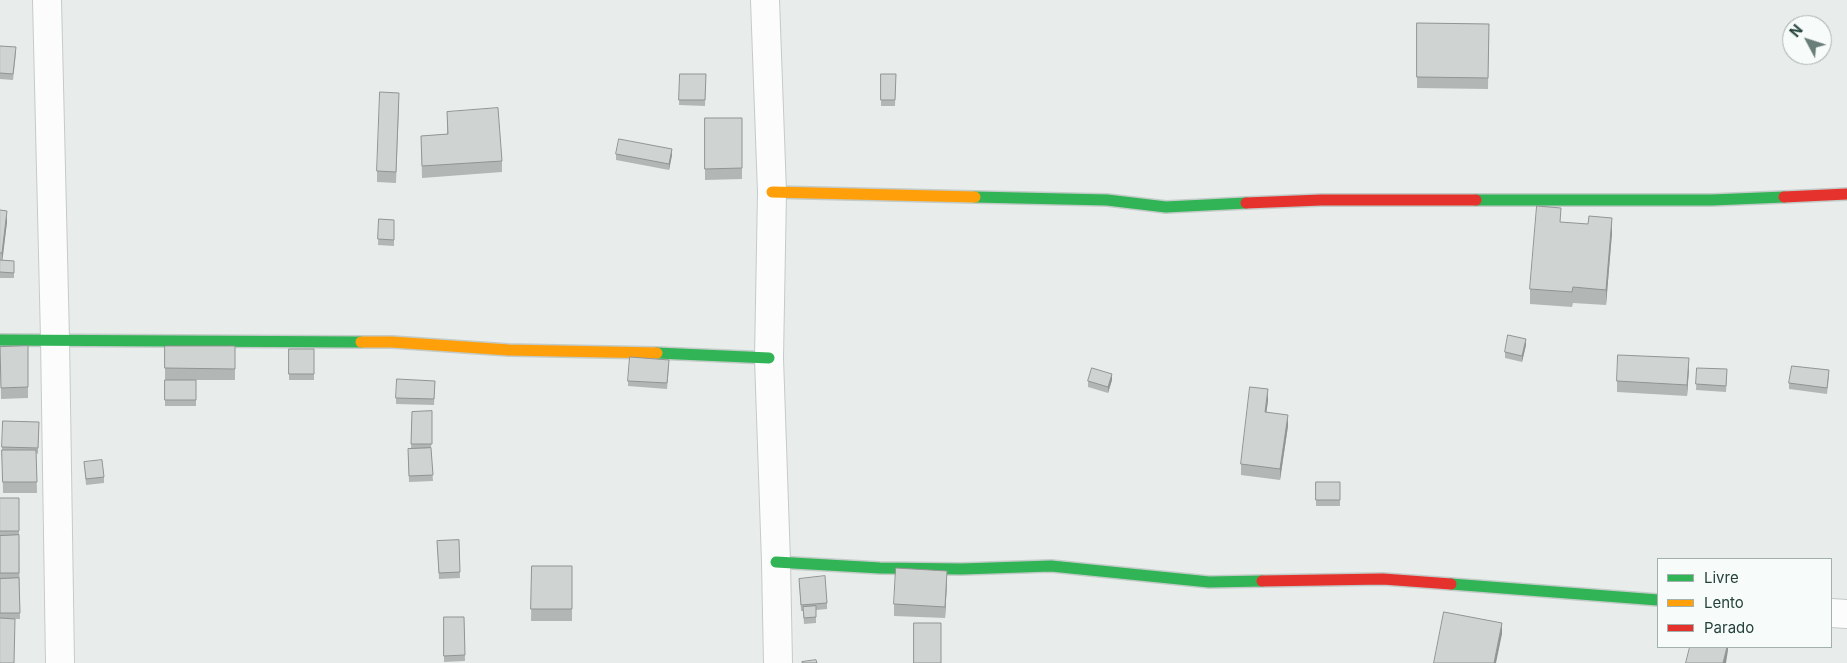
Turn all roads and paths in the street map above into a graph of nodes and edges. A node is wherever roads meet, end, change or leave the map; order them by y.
1 (47, 0) edge
2 (765, 0) edge
3 (772, 192) junction
4 (1847, 194) edge
5 (55, 339) junction
6 (0, 340) edge
7 (769, 358) junction
8 (776, 562) junction
9 (1657, 600) edge
10 (1832, 613) edge
11 (1847, 614) edge
12 (60, 663) edge
13 (778, 663) edge

1 - 5 street
2 - 3 street
3 - 4 street
3 - 7 street
5 - 6 street
5 - 7 street
5 - 12 street
7 - 8 street
8 - 9 street
8 - 13 street
10 - 11 street

